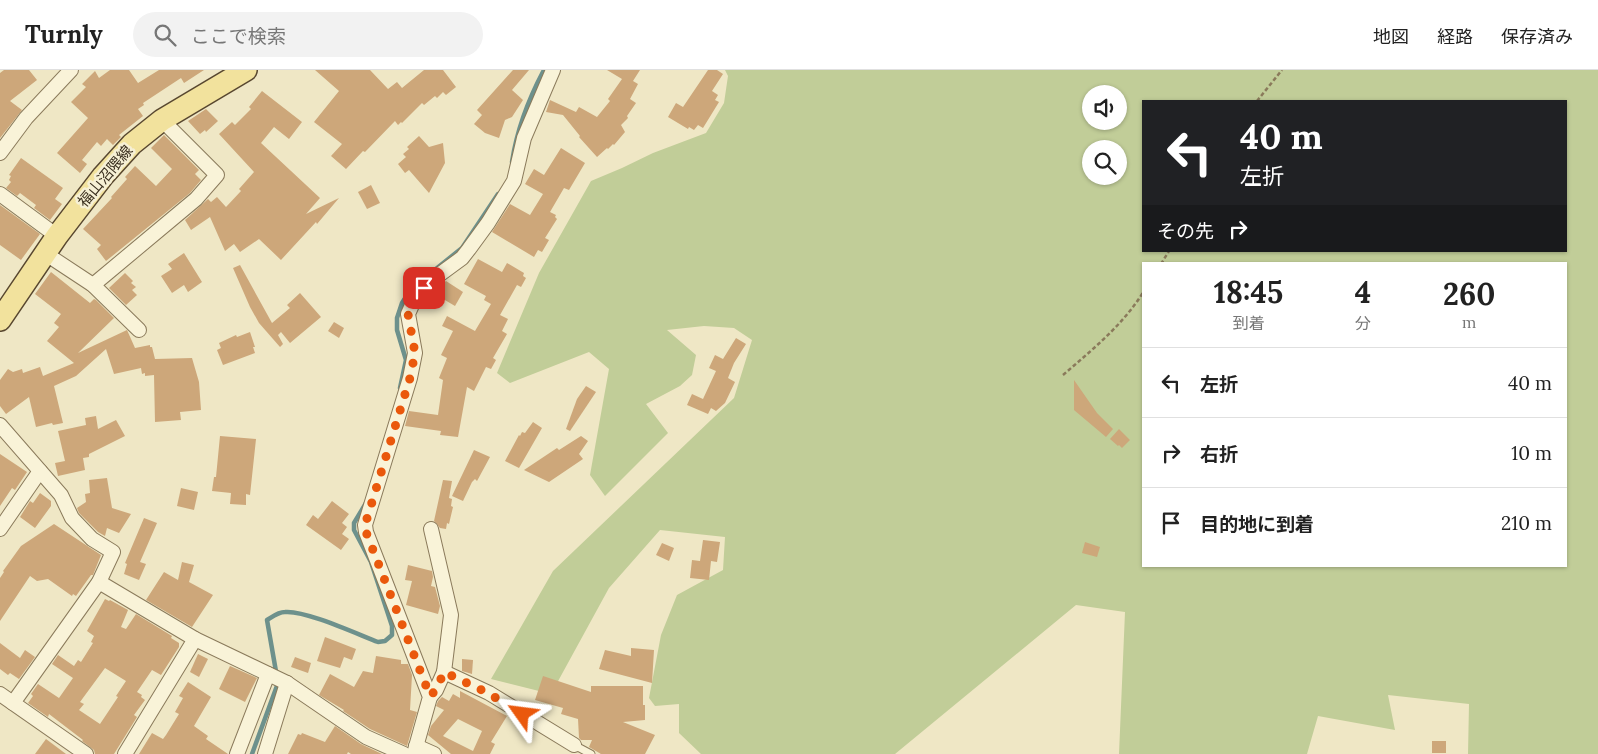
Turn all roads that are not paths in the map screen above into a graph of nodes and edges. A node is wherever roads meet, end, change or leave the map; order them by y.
1 (71, 70) edge
2 (246, 70) edge
3 (553, 70) edge
4 (162, 120) junction
5 (0, 153) edge
6 (0, 194) edge
7 (57, 236) junction
8 (46, 254) junction
9 (93, 285) junction
10 (0, 320) edge
11 (139, 330) dead end
12 (0, 425) edge
13 (40, 471) junction
14 (0, 528) edge
15 (431, 529) dead end
16 (99, 582) junction
17 (195, 639) junction
18 (444, 672) junction
19 (277, 678) junction
20 (0, 694) edge
21 (430, 696) junction
22 (13, 703) junction
23 (574, 745) joint
24 (415, 750) edge
25 (86, 754) edge
26 (125, 754) edge
27 (238, 754) edge
28 (264, 754) edge
29 (404, 754) edge
30 (434, 754) edge
31 (591, 754) edge

1 - 5 street
2 - 4 main road, 福山沼隈線
3 - 21 street
4 - 7 main road, 福山沼隈線
4 - 9 street
6 - 7 street
7 - 8 main road, 福山沼隈線
8 - 9 street
8 - 10 main road, 福山沼隈線
9 - 11 street
12 - 13 street
13 - 14 street
13 - 16 street
15 - 18 street
16 - 17 street
16 - 22 street
17 - 19 street
17 - 26 street
18 - 21 street
18 - 23 street
19 - 27 street
19 - 28 street
19 - 29 street
20 - 22 street
21 - 24 street
22 - 25 street
23 - 31 lane
24 - 30 street

